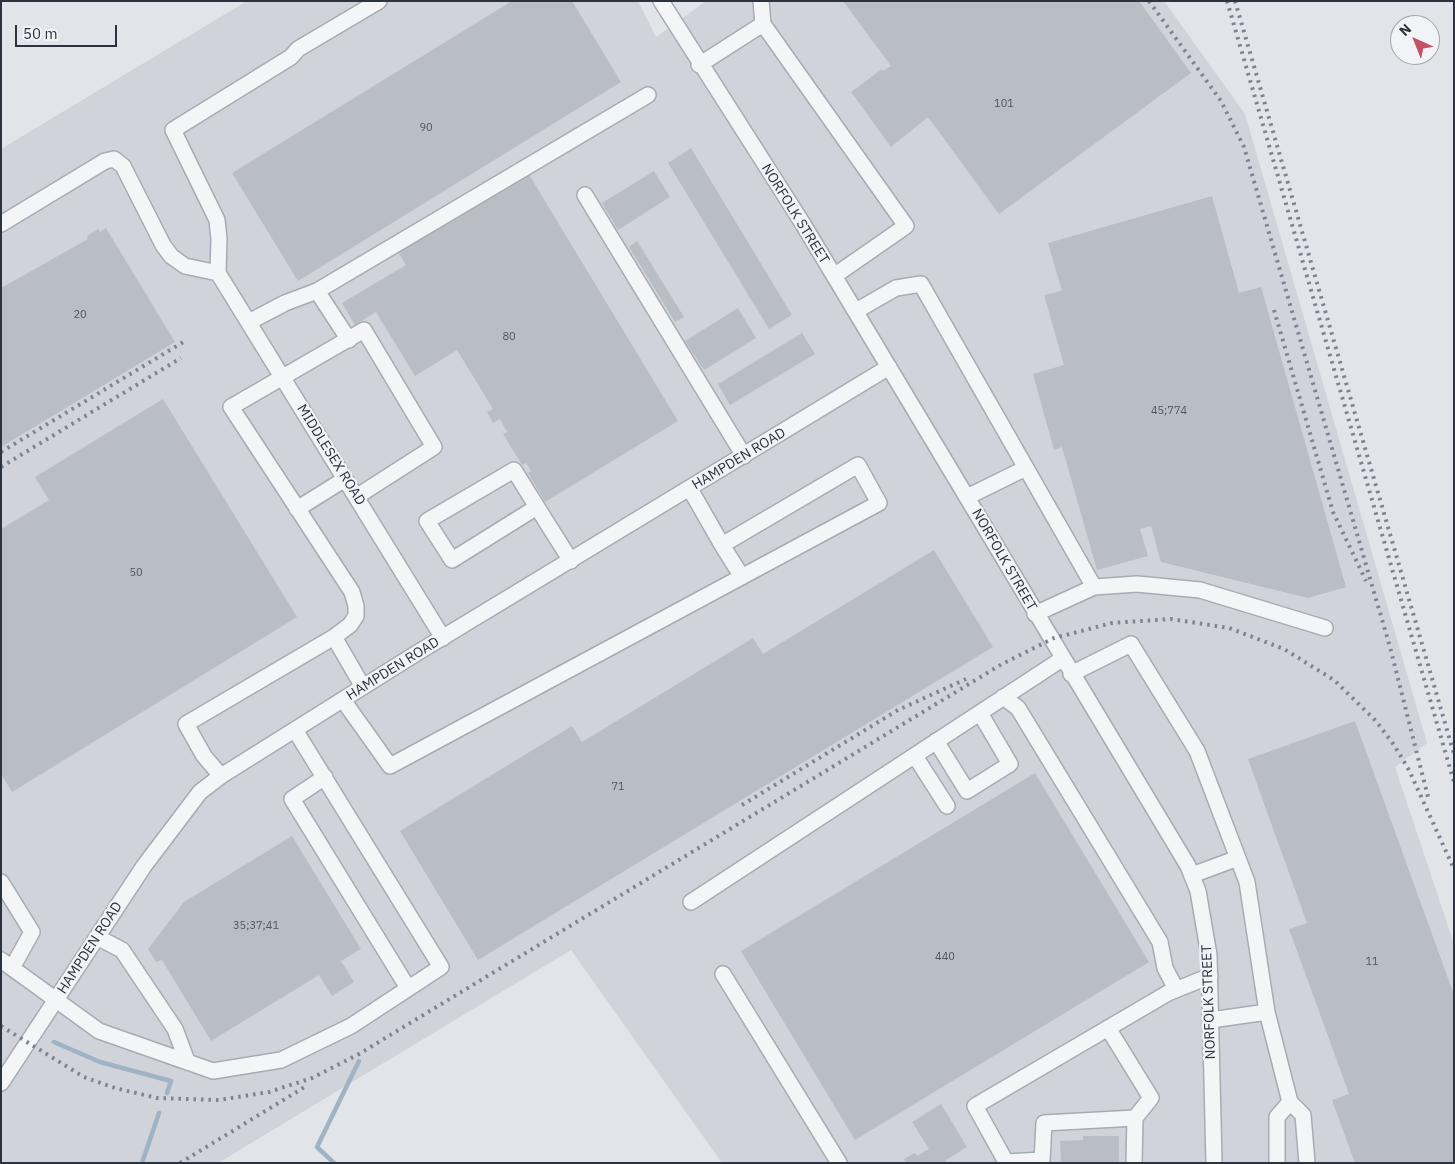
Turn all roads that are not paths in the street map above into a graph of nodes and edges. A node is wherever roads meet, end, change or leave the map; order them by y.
1 (379, 1) edge
2 (661, 1) edge
3 (761, 1) edge
4 (763, 24) junction
5 (699, 64) junction
6 (648, 94) dead end
7 (585, 194) dead end
8 (1, 224) edge
9 (218, 273) junction
10 (834, 276) junction
11 (317, 291) junction
12 (856, 312) junction
13 (249, 322) junction
14 (349, 340) junction
15 (889, 366) junction
16 (282, 376) junction
17 (744, 456) junction
18 (1026, 468) junction
19 (345, 479) junction
20 (690, 489) junction
21 (356, 497) junction
22 (967, 497) junction
23 (537, 507) junction
24 (297, 509) junction
25 (722, 545) junction
26 (571, 561) junction
27 (742, 577) junction
28 (1094, 588) junction
29 (1035, 614) junction
30 (1325, 628) dead end
31 (334, 637) junction
32 (443, 638) junction
33 (1062, 659) junction
34 (1071, 674) junction
35 (363, 687) junction
36 (1003, 698) junction
37 (343, 700) junction
38 (980, 713) junction
39 (295, 730) junction
40 (936, 741) junction
41 (915, 756) junction
42 (222, 776) junction
43 (325, 777) junction
44 (947, 806) dead end
45 (1238, 858) junction
46 (1192, 875) junction
47 (1, 882) edge
48 (691, 902) dead end
49 (97, 937) junction
50 (7, 964) edge
51 (723, 974) dead end
52 (1210, 976) junction
53 (408, 988) junction
54 (1176, 989) junction
55 (55, 1000) junction
56 (1267, 1012) junction
57 (1211, 1020) junction
58 (1108, 1028) junction
59 (187, 1061) junction
60 (3, 1075) edge
61 (1290, 1102) junction
62 (1135, 1118) junction
63 (839, 1163) edge
64 (1134, 1163) edge
65 (1214, 1163) edge
66 (1277, 1163) edge
67 (1307, 1163) edge

1 - 9 street
2 - 5 street, NORFOLK STREET
3 - 4 street
4 - 5 street
4 - 10 street
5 - 10 street, NORFOLK STREET
6 - 11 street
7 - 17 street
8 - 9 street
9 - 13 street, MIDDLESEX ROAD
10 - 12 street, NORFOLK STREET
11 - 13 street
11 - 14 street
12 - 15 street, NORFOLK STREET
12 - 18 street
13 - 16 street, MIDDLESEX ROAD
14 - 16 street
14 - 21 street
15 - 17 street, HAMPDEN ROAD
15 - 22 street, NORFOLK STREET
16 - 19 street, MIDDLESEX ROAD
16 - 24 street
17 - 20 street, HAMPDEN ROAD
18 - 22 street
18 - 28 street
19 - 21 street, MIDDLESEX ROAD
19 - 24 street
20 - 25 street
20 - 26 street, HAMPDEN ROAD
21 - 32 street, MIDDLESEX ROAD
22 - 29 street, NORFOLK STREET
23 - 23 street
23 - 26 street
24 - 31 street
25 - 27 street
25 - 27 street
26 - 32 street, HAMPDEN ROAD
27 - 37 street
28 - 29 street
28 - 30 street
29 - 33 street, NORFOLK STREET
31 - 35 street
31 - 42 street
32 - 35 street, HAMPDEN ROAD
33 - 34 street, NORFOLK STREET
33 - 36 street
34 - 45 street
34 - 46 street, NORFOLK STREET
35 - 37 street, HAMPDEN ROAD
36 - 38 street
36 - 54 street
37 - 39 street, HAMPDEN ROAD
38 - 40 street
38 - 40 street
39 - 42 street, HAMPDEN ROAD
39 - 43 street
40 - 41 street
41 - 44 street
41 - 48 street
42 - 49 street, HAMPDEN ROAD
43 - 53 street
43 - 53 street
45 - 46 street
45 - 56 street
46 - 52 street, NORFOLK STREET
47 - 50 street
49 - 55 street, HAMPDEN ROAD
49 - 59 street
50 - 55 street
51 - 63 street
52 - 54 street
52 - 57 street, NORFOLK STREET
53 - 59 street
54 - 58 street
55 - 59 street
55 - 60 street, HAMPDEN ROAD
56 - 57 street
56 - 61 street
57 - 65 street, NORFOLK STREET
58 - 62 street
58 - 62 street
61 - 66 street
61 - 67 street
62 - 64 street

